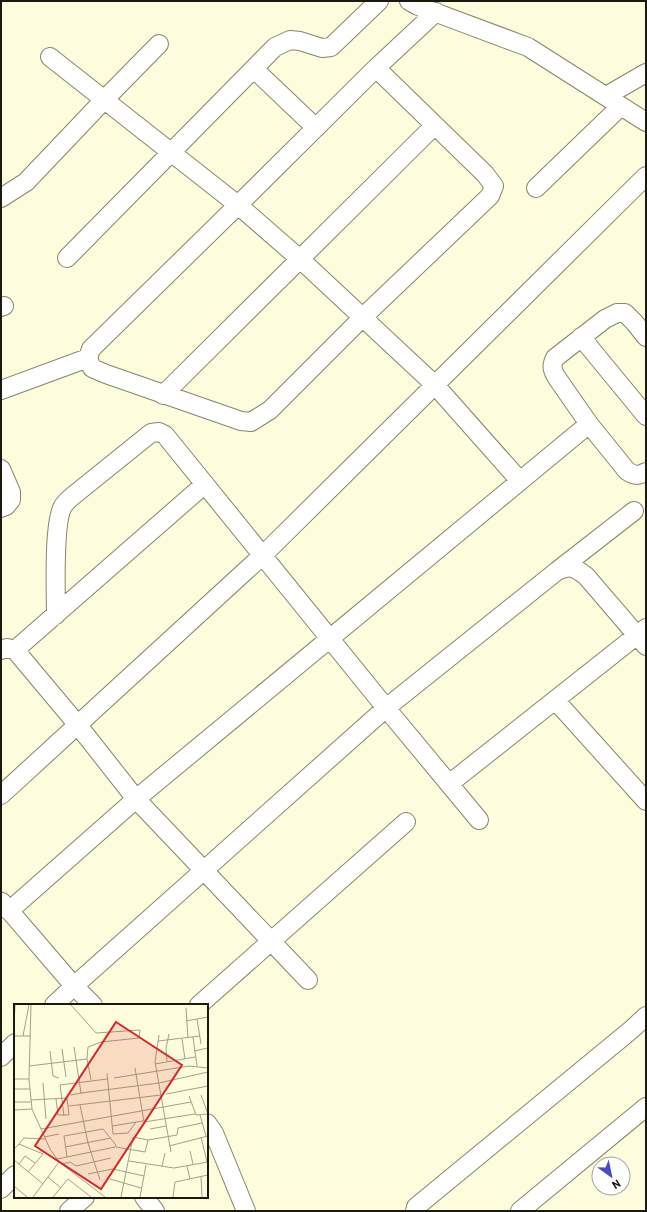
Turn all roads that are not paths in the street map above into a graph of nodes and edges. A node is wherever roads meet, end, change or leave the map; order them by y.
1 (379, 1) edge
2 (404, 2) edge
3 (436, 12) junction
4 (160, 44) dead end
5 (50, 57) dead end
6 (376, 68) junction
7 (254, 69) junction
8 (646, 73) edge
9 (606, 96) junction
10 (104, 100) junction
11 (621, 106) junction
12 (646, 122) edge
13 (435, 125) junction
14 (316, 128) junction
15 (172, 153) junction
16 (646, 176) edge
17 (536, 188) dead end
18 (1, 198) edge
19 (238, 205) junction
20 (67, 258) dead end
21 (300, 259) junction
22 (363, 317) junction
23 (581, 337) junction
24 (646, 337) edge
25 (88, 358) junction
26 (435, 385) junction
27 (1, 390) edge
28 (163, 395) junction
29 (646, 416) edge
30 (589, 424) junction
31 (1, 468) edge
32 (646, 472) edge
33 (520, 482) junction
34 (205, 484) junction
35 (1, 508) edge
36 (634, 511) dead end
37 (263, 555) junction
38 (557, 571) junction
39 (56, 615) junction
40 (643, 637) edge
41 (330, 639) junction
42 (8, 650) edge
43 (556, 701) junction
44 (386, 708) junction
45 (77, 724) junction
46 (449, 784) junction
47 (1, 795) edge
48 (136, 799) junction
49 (646, 801) edge
50 (479, 820) dead end
51 (406, 822) dead end
52 (204, 870) junction
53 (5, 906) edge
54 (271, 940) junction
55 (308, 980) dead end
56 (74, 986) junction
57 (55, 1004) edge
58 (92, 1004) edge
59 (200, 1004) edge
60 (646, 1016) edge
61 (14, 1045) edge
62 (1, 1057) edge
63 (646, 1107) edge
64 (208, 1124) edge
65 (14, 1176) edge
66 (1, 1189) edge
67 (84, 1198) edge
68 (145, 1198) edge
69 (69, 1211) edge
70 (155, 1211) edge
71 (246, 1211) edge
72 (415, 1211) edge
73 (520, 1211) edge

1 - 7 street
2 - 3 street
3 - 6 street
3 - 9 street
4 - 10 street
5 - 10 street
6 - 13 street
6 - 14 street
7 - 14 street
7 - 15 street
8 - 9 street
9 - 11 street
10 - 15 street
10 - 18 street
11 - 12 street
11 - 17 street
13 - 21 street
13 - 22 street
14 - 19 street
15 - 19 street
15 - 20 street
16 - 26 street
19 - 21 street
19 - 25 street
21 - 22 street
21 - 28 street
22 - 26 street
22 - 28 street
23 - 24 street
23 - 29 street
23 - 30 street
25 - 27 street
25 - 28 street
26 - 33 street
26 - 37 street
30 - 32 street
30 - 33 street
31 - 35 street
33 - 41 street
34 - 37 street
34 - 39 street
34 - 39 street
36 - 38 street
37 - 41 street
37 - 45 street
38 - 40 street
38 - 44 street
39 - 42 street
40 - 43 street
41 - 44 street
41 - 48 street
42 - 45 street
43 - 46 street
43 - 49 street
44 - 46 street
44 - 52 street
45 - 47 street
45 - 48 street
46 - 50 street
48 - 52 street
48 - 53 street
51 - 54 street
52 - 54 street
52 - 56 street
53 - 56 street
54 - 55 street
54 - 59 street
56 - 57 street
56 - 58 street
60 - 72 street
61 - 62 street
63 - 73 street
64 - 71 street
65 - 66 street
67 - 69 street
68 - 70 street

